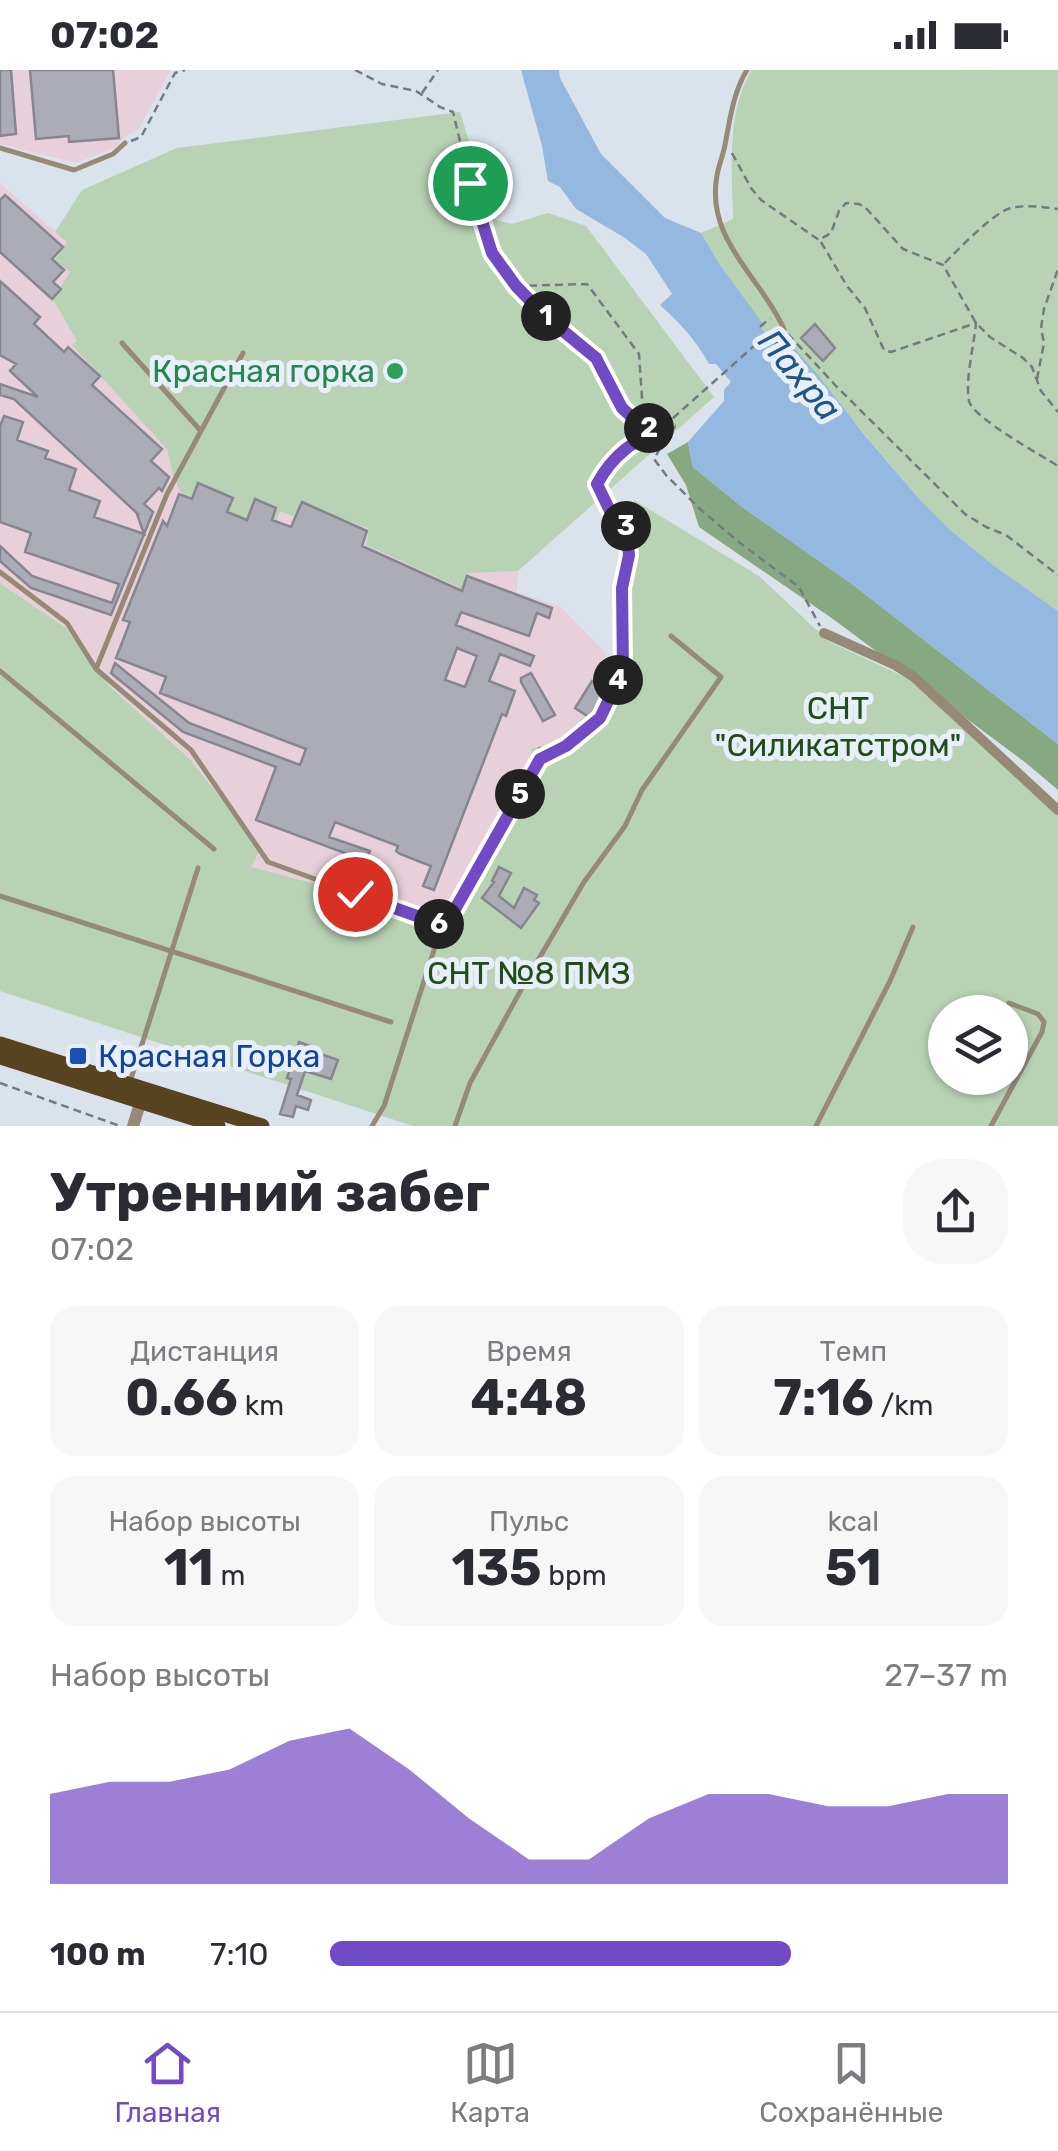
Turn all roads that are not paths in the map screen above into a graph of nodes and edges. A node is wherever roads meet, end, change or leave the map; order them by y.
1 (746, 70) edge
2 (125, 144) road end
3 (0, 148) edge
4 (784, 333) road end
5 (122, 343) dead end
6 (243, 353) dead end
7 (201, 430) junction
8 (0, 572) edge
9 (824, 633) road end
10 (671, 636) dead end
11 (96, 669) junction
12 (0, 671) edge
13 (540, 749) dead end
14 (1058, 810) edge
15 (214, 849) dead end
16 (198, 868) dead end
17 (0, 896) edge
18 (442, 925) junction
19 (913, 927) dead end
20 (172, 950) junction
21 (1028, 1010) edge
22 (391, 1022) dead end
23 (0, 1044) edge
24 (0, 1057) edge
25 (1028, 1058) edge
26 (138, 1092) junction
27 (1008, 1095) edge
28 (134, 1126) edge
29 (218, 1126) edge
30 (262, 1126) edge
31 (372, 1126) edge
32 (455, 1126) edge
33 (816, 1126) edge
34 (991, 1126) edge

1 - 4 lane
2 - 3 lane
5 - 7 lane
6 - 7 lane
7 - 11 lane
8 - 11 lane
9 - 14 street
10 - 32 lane
11 - 18 lane
12 - 15 lane
13 - 18 lane
16 - 20 lane
17 - 20 lane
18 - 31 lane
19 - 33 lane
20 - 22 lane
20 - 26 lane
21 - 25 lane
23 - 26 main road
24 - 26 main road
26 - 28 street
26 - 29 main road
26 - 30 main road
27 - 34 lane

